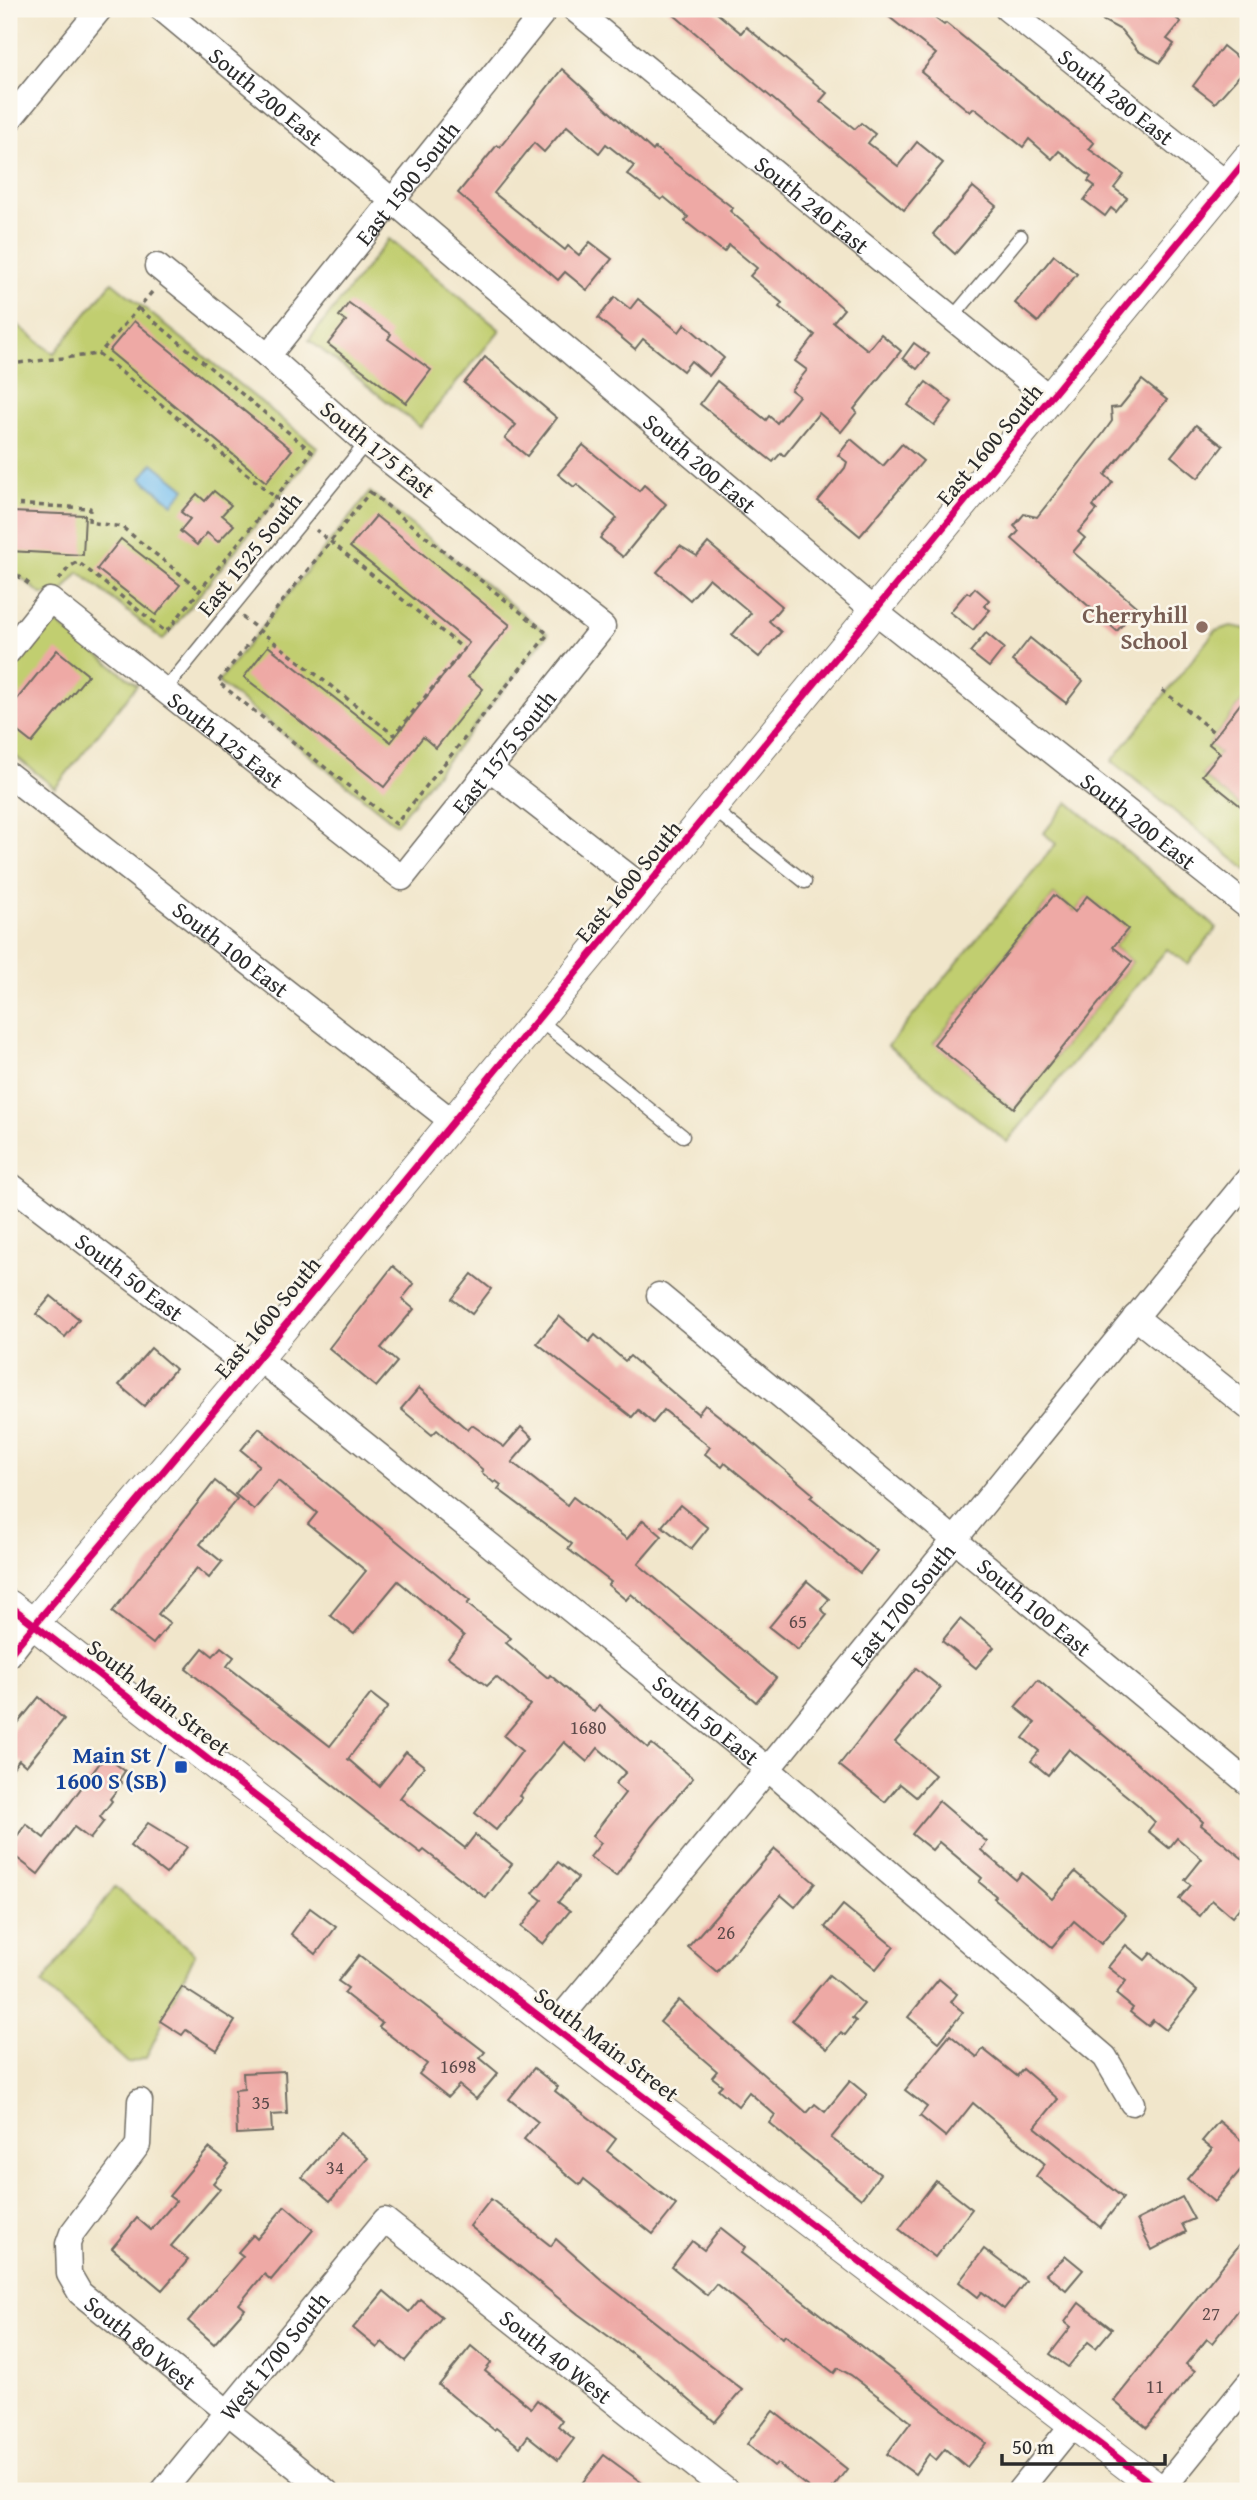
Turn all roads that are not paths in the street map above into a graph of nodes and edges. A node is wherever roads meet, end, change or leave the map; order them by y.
1 (100, 9) edge
2 (162, 9) edge
3 (546, 9) edge
4 (574, 9) edge
5 (1007, 9) edge
6 (9, 120) edge
7 (1248, 158) edge
8 (1227, 184) junction
9 (394, 202) junction
10 (1021, 236) dead end
11 (162, 270) road end
12 (952, 318) junction
13 (268, 356) junction
14 (1051, 399) junction
15 (366, 443) junction
16 (876, 612) junction
17 (603, 627) joint
18 (9, 651) edge
19 (164, 691) junction
20 (489, 768) junction
21 (9, 775) edge
22 (713, 809) junction
23 (402, 878) joint
24 (805, 882) dead end
25 (646, 890) junction
26 (1248, 906) edge
27 (538, 1020) junction
28 (453, 1122) junction
29 (682, 1136) dead end
30 (1248, 1179) edge
31 (9, 1184) edge
32 (659, 1295) dead end
33 (1136, 1317) junction
34 (254, 1363) junction
35 (1248, 1407) edge
36 (954, 1541) junction
37 (9, 1605) edge
38 (33, 1624) junction
39 (9, 1655) edge
40 (768, 1769) junction
41 (1248, 1783) edge
42 (553, 2027) junction
43 (140, 2101) dead end
44 (1132, 2103) dead end
45 (386, 2220) joint
46 (1248, 2384) edge
47 (228, 2411) junction
48 (1074, 2423) junction
49 (163, 2491) edge
50 (326, 2491) edge
51 (727, 2491) edge
52 (1019, 2491) edge
53 (1161, 2491) edge

1 - 6 street
2 - 9 street, South 200 East
3 - 9 street, East 1500 South
4 - 12 street, South 240 East
5 - 8 street, South 280 East
7 - 8 street, East 1600 South
8 - 14 street, East 1600 South
9 - 13 street, East 1500 South
9 - 16 street, South 200 East
10 - 12 lane
11 - 13 street, South 175 East
12 - 14 street, South 240 East
13 - 15 street, South 175 East
14 - 16 street, East 1600 South
15 - 17 street, South 175 East
15 - 19 lane, East 1525 South
16 - 22 street, East 1600 South
16 - 26 street, South 200 East
17 - 20 street, East 1575 South
18 - 19 street, South 125 East
19 - 23 street, South 125 East
20 - 23 street, East 1575 South
20 - 25 street
21 - 28 street, South 100 East
22 - 24 lane
22 - 25 street, East 1600 South
25 - 27 street, East 1600 South
27 - 28 street, East 1600 South
27 - 29 lane
28 - 34 street, East 1600 South
30 - 33 street, East 1700 South
31 - 34 street, South 50 East
32 - 36 street, South 100 East
33 - 35 street
33 - 36 street, East 1700 South
34 - 38 street, East 1600 South
34 - 40 street, South 50 East
36 - 40 street, East 1700 South
36 - 41 street, South 100 East
37 - 38 street, South Main Street
38 - 39 street
38 - 42 street, South Main Street
40 - 42 street, East 1700 South
40 - 44 street, South 50 East
42 - 48 street, South Main Street
43 - 47 street, South 80 West
45 - 47 street, West 1700 South
45 - 51 street, South 40 West
46 - 53 street
47 - 49 street, West 1700 South
47 - 50 street, South 80 West
48 - 52 street
48 - 53 street, South Main Street

